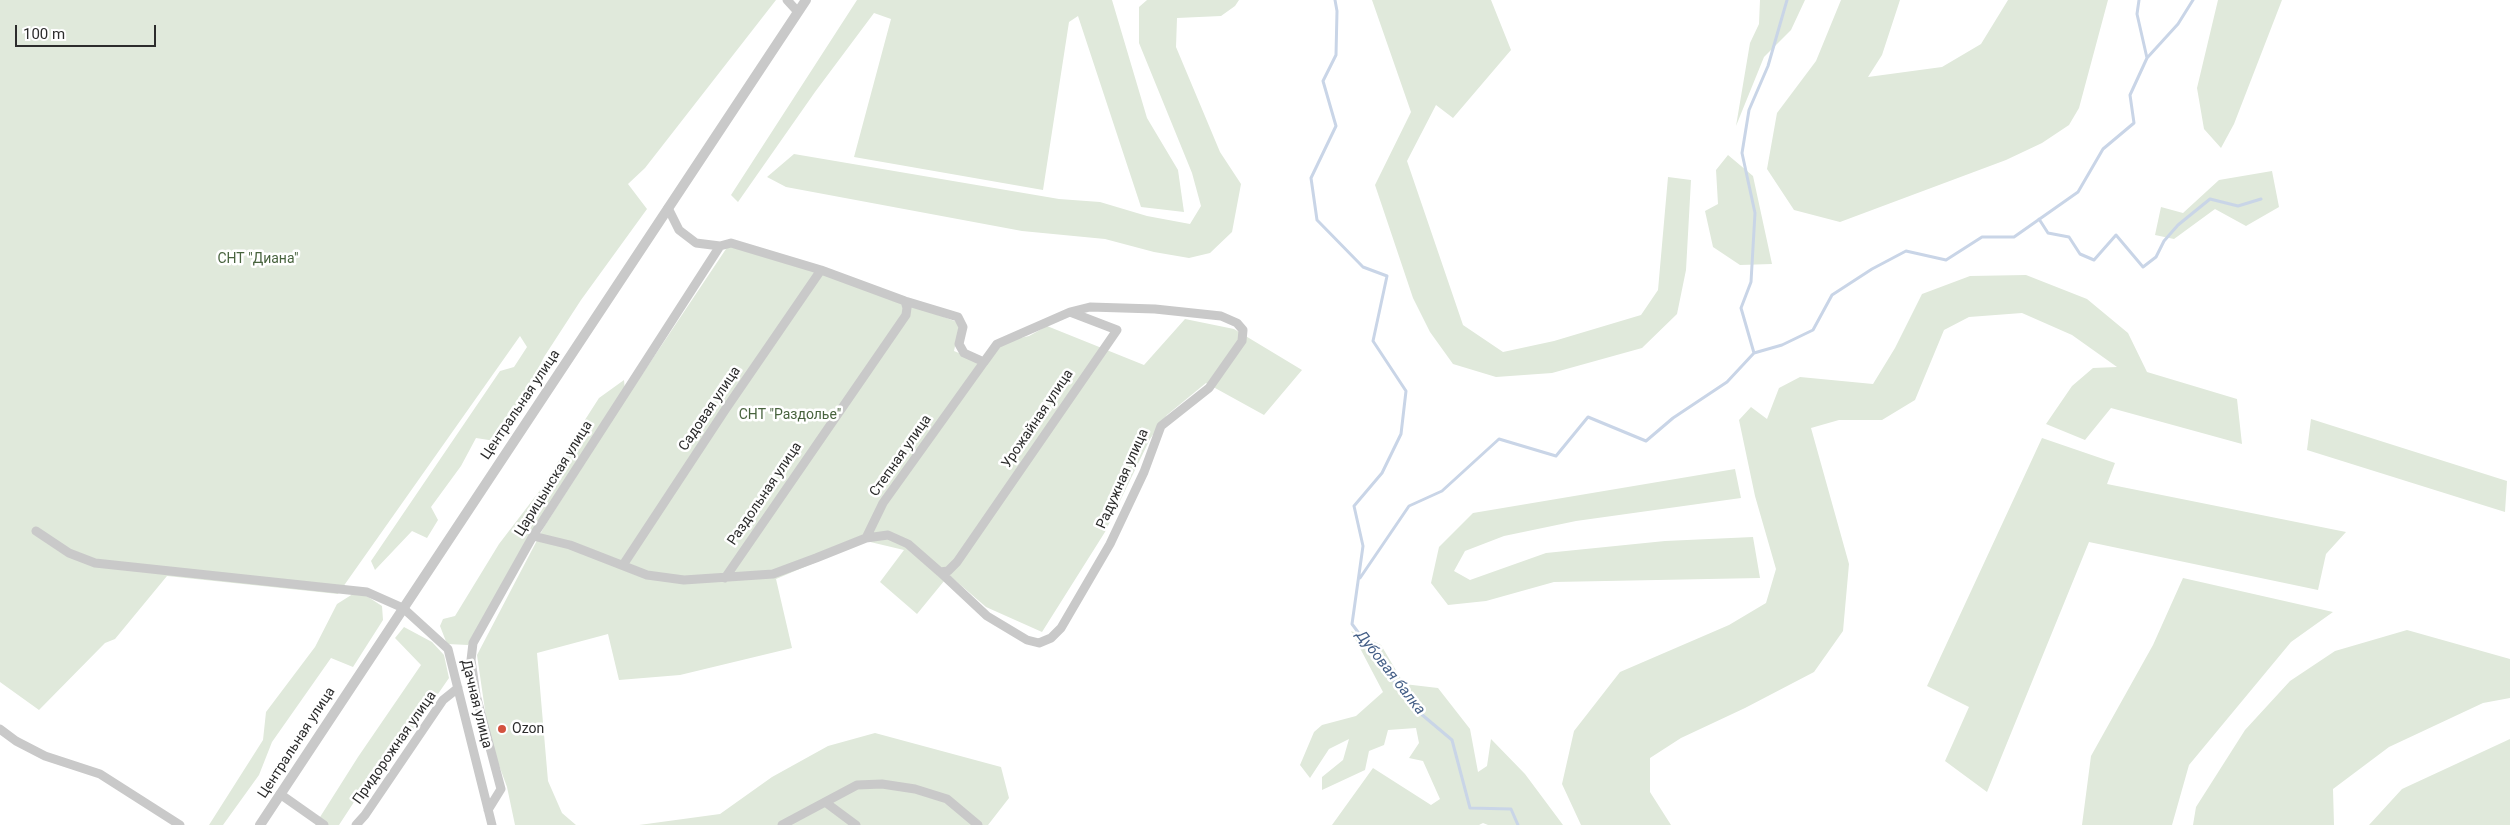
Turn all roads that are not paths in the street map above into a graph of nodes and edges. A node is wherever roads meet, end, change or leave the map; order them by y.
1 (787, 0) edge
2 (806, 0) edge
3 (798, 12) junction
4 (668, 208) junction
5 (720, 246) junction
6 (821, 270) junction
7 (905, 301) junction
8 (1070, 312) junction
9 (984, 362) junction
10 (36, 531) dead end
11 (533, 536) junction
12 (866, 538) junction
13 (623, 566) junction
14 (940, 572) junction
15 (725, 578) junction
16 (402, 608) junction
17 (458, 688) junction
18 (0, 730) edge
19 (280, 794) junction
20 (825, 802) junction
21 (488, 810) junction
22 (180, 825) edge
23 (260, 825) edge
24 (324, 825) edge
25 (356, 825) edge
26 (492, 825) edge
27 (782, 825) edge
28 (856, 825) edge
29 (978, 825) edge

1 - 3 street
2 - 3 street, Центральная улица
3 - 4 street, Центральная улица
4 - 5 street
4 - 16 street, Центральная улица
5 - 6 street
5 - 11 street, Царицынская улица
6 - 7 street
6 - 13 street, Садовая улица
7 - 9 street
7 - 15 street, Раздольная улица
8 - 9 street
8 - 14 street, Урожайная улица
8 - 14 street, Радужная улица
9 - 12 street, Степная улица
10 - 16 street, Дачная улица
11 - 13 street
11 - 21 street, Царицынская улица
12 - 14 street
12 - 15 street
13 - 15 street
16 - 17 street, Дачная улица
16 - 19 street, Центральная улица
17 - 21 street, Дачная улица
17 - 25 street, Придорожная улица
18 - 22 street
19 - 23 street, Центральная улица
19 - 24 street
20 - 27 street
20 - 28 street
20 - 29 street
21 - 26 street, Дачная улица

